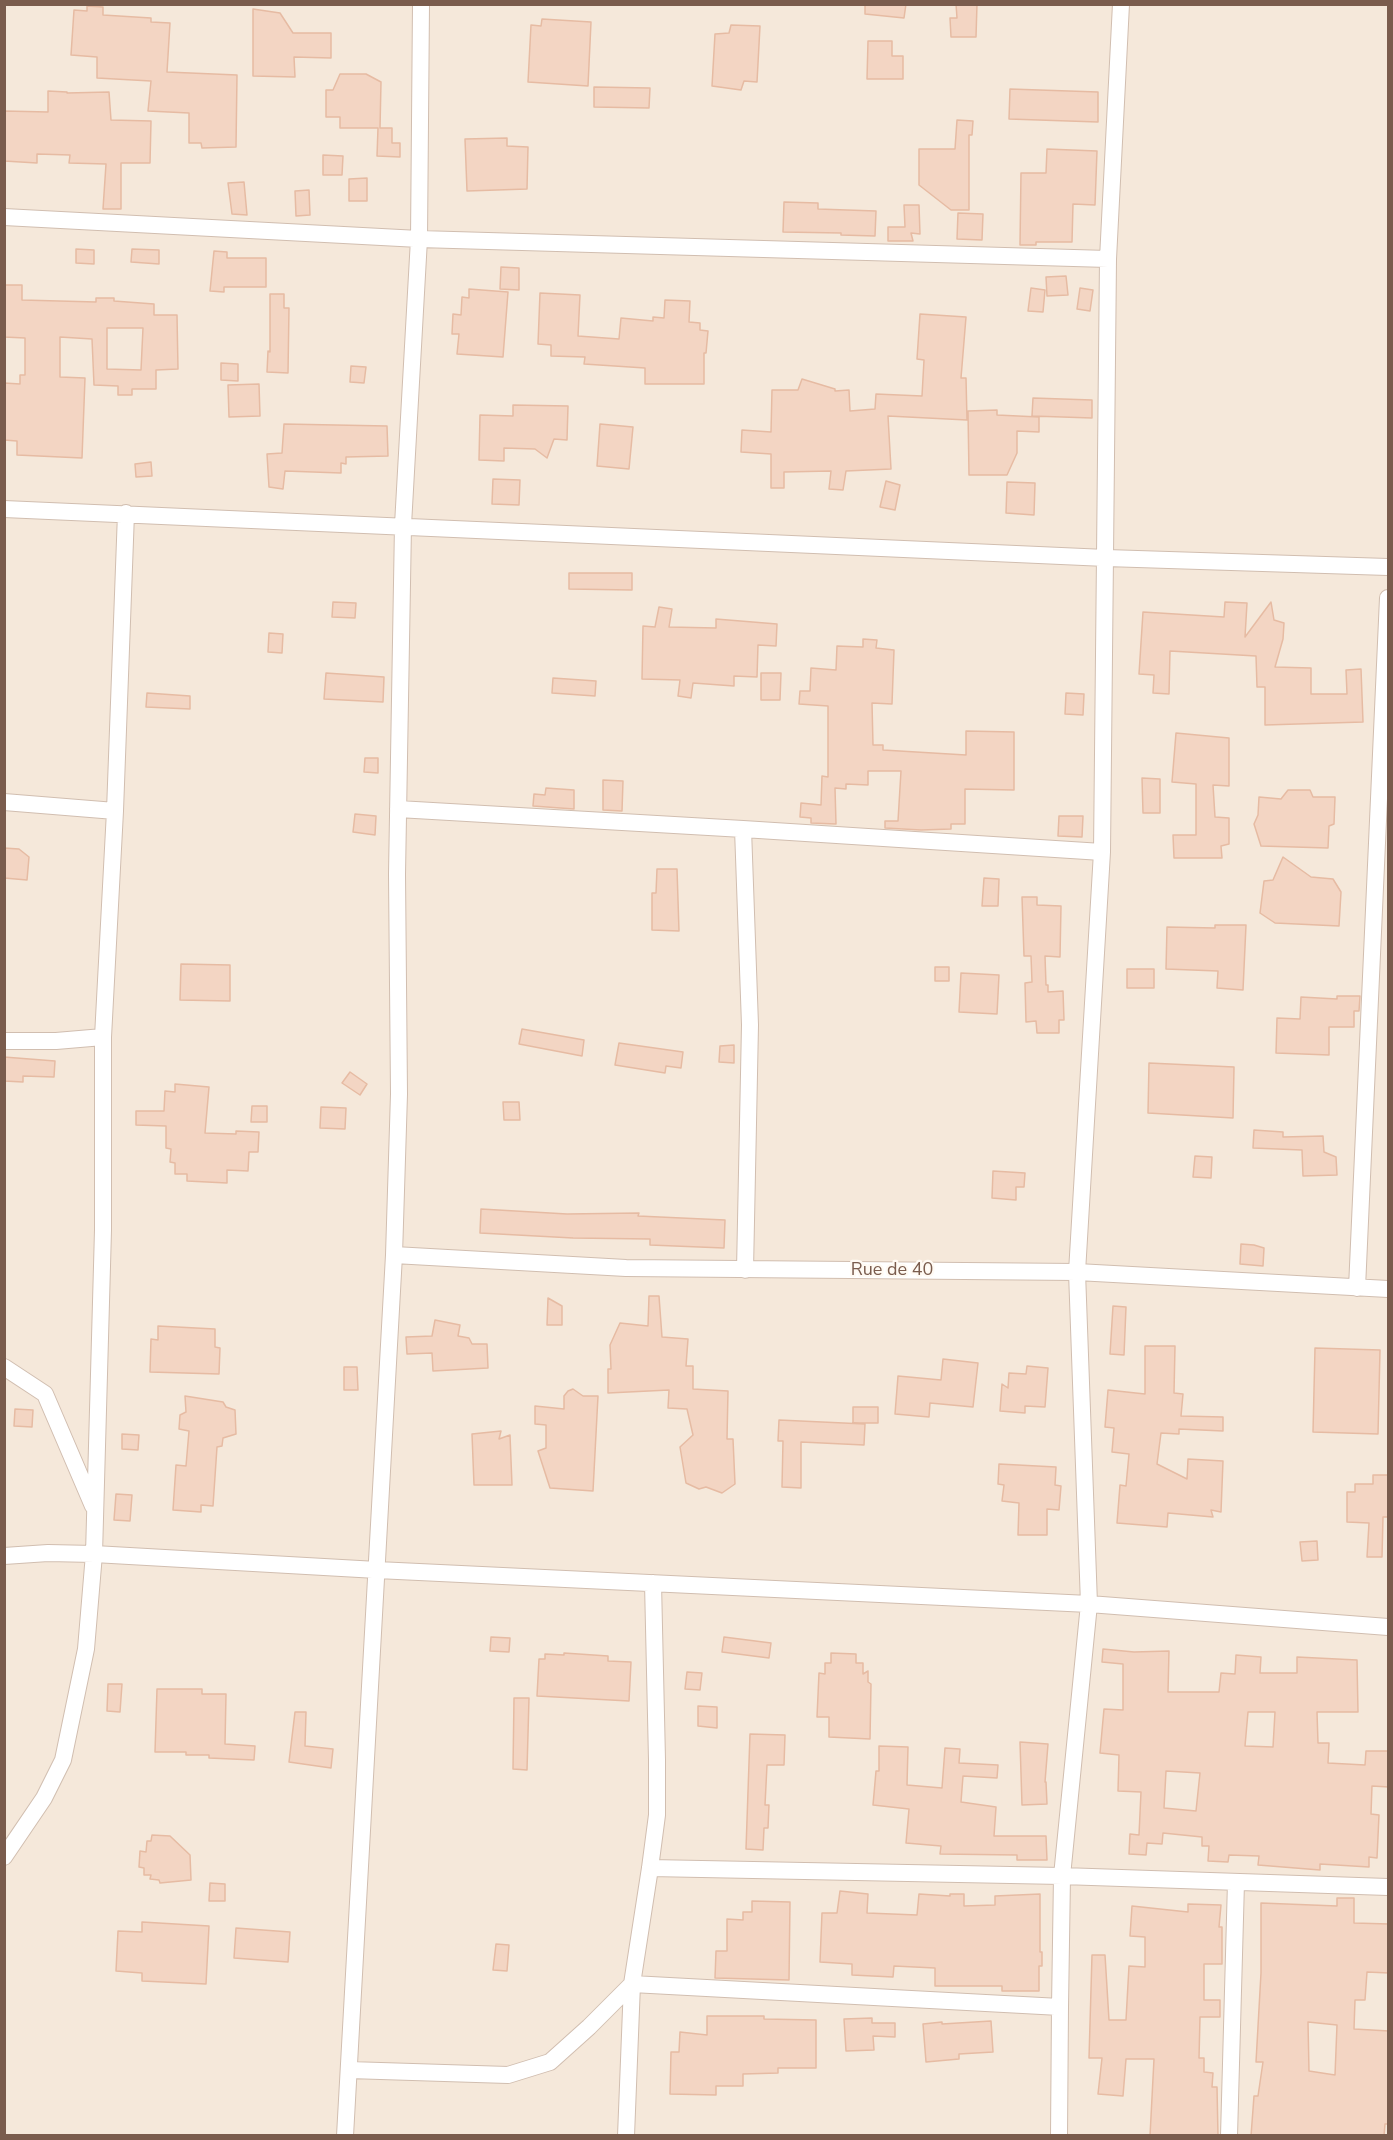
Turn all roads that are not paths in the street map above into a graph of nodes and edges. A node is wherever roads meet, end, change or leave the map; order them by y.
1 (420, 4) edge
2 (1121, 4) edge
3 (4, 218) edge
4 (419, 239) junction
5 (1108, 259) junction
6 (4, 509) edge
7 (126, 513) junction
8 (403, 525) junction
9 (1106, 558) junction
10 (1389, 567) edge
11 (1389, 597) edge
12 (4, 802) edge
13 (398, 809) junction
14 (115, 811) junction
15 (743, 829) junction
16 (1102, 852) junction
17 (103, 1037) junction
18 (4, 1041) edge
19 (394, 1255) junction
20 (745, 1270) junction
21 (1077, 1272) junction
22 (1357, 1288) junction
23 (1389, 1289) edge
24 (4, 1367) edge
25 (95, 1513) junction
26 (94, 1554) junction
27 (4, 1556) edge
28 (377, 1570) junction
29 (653, 1583) junction
30 (1089, 1604) junction
31 (1389, 1627) edge
32 (5, 1857) edge
33 (650, 1868) junction
34 (1062, 1876) junction
35 (1236, 1882) junction
36 (1389, 1887) edge
37 (632, 1984) junction
38 (1059, 2007) junction
39 (349, 2070) junction
40 (345, 2136) edge
41 (626, 2136) edge
42 (1059, 2136) edge
43 (1229, 2136) edge

1 - 4 street
2 - 5 street
3 - 4 street
4 - 5 street
4 - 8 street
5 - 9 street
6 - 7 street
7 - 8 street
7 - 14 street
8 - 9 street
8 - 13 street
9 - 10 street
9 - 16 street
11 - 22 street
12 - 14 street
13 - 15 street
13 - 19 street
14 - 17 street
15 - 16 street
15 - 20 street
16 - 21 street
17 - 18 street
17 - 25 street
19 - 20 street, Rue de 40
19 - 28 street
20 - 21 street, Rue de 40
21 - 22 street, Rue de 40
21 - 30 street
22 - 23 street, Rue de 40
24 - 25 street
25 - 26 street
26 - 27 street
26 - 28 street
26 - 32 street
28 - 29 street
28 - 39 street
29 - 30 street
29 - 33 street
30 - 31 street
30 - 34 street
33 - 34 street
33 - 37 street
34 - 35 street
34 - 38 street
35 - 36 street
35 - 43 street
37 - 38 street
37 - 39 street
37 - 41 street
38 - 42 street
39 - 40 street

